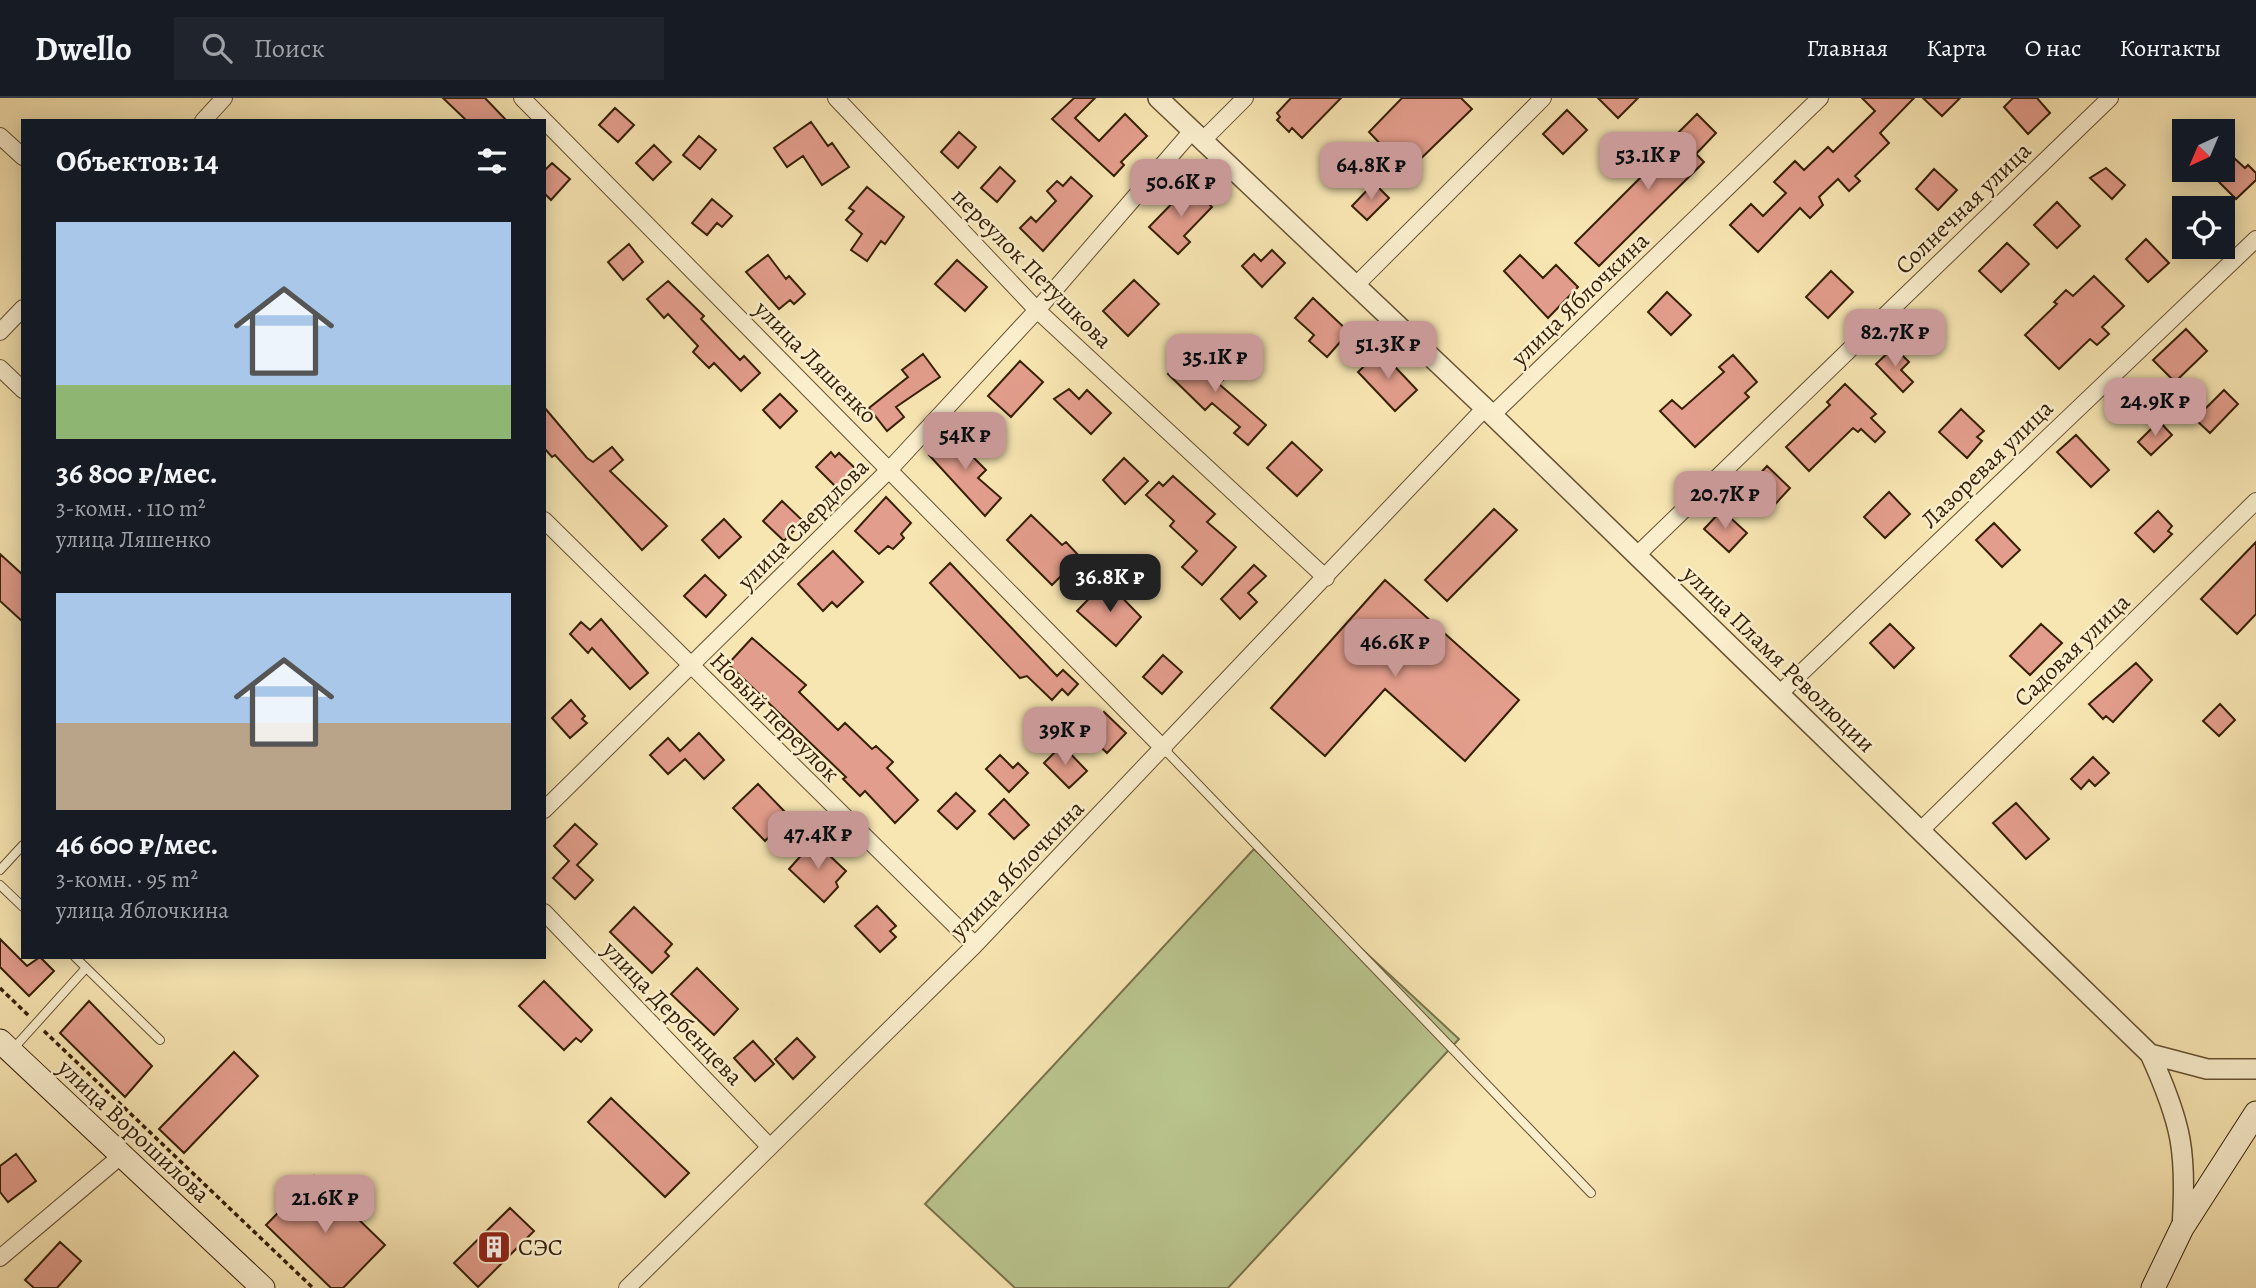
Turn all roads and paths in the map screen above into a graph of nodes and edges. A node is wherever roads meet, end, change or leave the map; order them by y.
1 (225, 98) edge
2 (522, 98) edge
3 (836, 98) edge
4 (1158, 98) edge
5 (1245, 98) edge
6 (1543, 98) edge
7 (1820, 98) edge
8 (2110, 98) edge
9 (205, 119) edge
10 (543, 119) edge
11 (546, 122) edge
12 (0, 136) edge
13 (1197, 136) junction
14 (21, 155) edge
15 (2256, 239) edge
16 (1355, 286) junction
17 (21, 310) edge
18 (1037, 310) junction
19 (0, 332) edge
20 (0, 368) edge
21 (21, 388) edge
22 (1489, 412) junction
23 (890, 469) junction
24 (2256, 501) edge
25 (546, 522) edge
26 (1637, 555) junction
27 (1326, 578) junction
28 (692, 666) junction
29 (1779, 694) junction
30 (1164, 749) junction
31 (546, 808) edge
32 (1920, 831) junction
33 (21, 847) edge
34 (0, 870) edge
35 (0, 885) edge
36 (21, 905) edge
37 (546, 914) edge
38 (975, 945) junction
39 (77, 959) edge
40 (86, 968) junction
41 (0, 988) edge
42 (36, 1023) junction
43 (160, 1040) dead end
44 (5, 1046) edge
45 (2150, 1054) junction
46 (2256, 1069) edge
47 (2256, 1114) edge
48 (769, 1146) junction
49 (122, 1155) junction
50 (1591, 1193) dead end
51 (2182, 1228) junction
52 (0, 1258) edge
53 (263, 1288) edge
54 (313, 1288) edge
55 (627, 1288) edge
56 (2153, 1288) edge

1 - 9 street
2 - 10 street, улица Ляшенко
3 - 18 street, переулок Петушкова
4 - 13 street, улица Пламя Революции
5 - 13 street, улица Свердлова
6 - 16 street
7 - 22 street, улица Яблочкина
8 - 26 street, Солнечная улица
11 - 23 street, улица Ляшенко
12 - 14 street
13 - 16 street, улица Пламя Революции
13 - 18 street, улица Свердлова
15 - 29 street, Лазоревая улица
16 - 22 street, улица Пламя Революции
17 - 19 street
18 - 23 street, улица Свердлова
18 - 27 street, переулок Петушкова
20 - 21 street
22 - 26 street, улица Пламя Революции
22 - 27 street, улица Яблочкина
23 - 28 street, улица Свердлова
23 - 30 street, улица Ляшенко
24 - 32 street, Садовая улица
25 - 28 street, Новый переулок
26 - 29 street, улица Пламя Революции
27 - 30 street, улица Яблочкина
28 - 31 street, улица Свердлова
28 - 38 street, Новый переулок
29 - 32 street, улица Пламя Революции
30 - 38 street, улица Яблочкина
30 - 50 lane
32 - 45 street, улица Пламя Революции
33 - 34 lane
35 - 36 lane
37 - 48 street, улица Дербенцева
38 - 48 street, улица Яблочкина
39 - 40 lane
40 - 42 lane
40 - 43 lane
41 - 42 path
42 - 44 lane
42 - 54 path
44 - 49 main road, улица Ворошилова
45 - 46 street
45 - 51 street
47 - 51 main road
48 - 55 street, улица Яблочкина
49 - 52 street
49 - 53 main road, улица Ворошилова
51 - 56 main road

